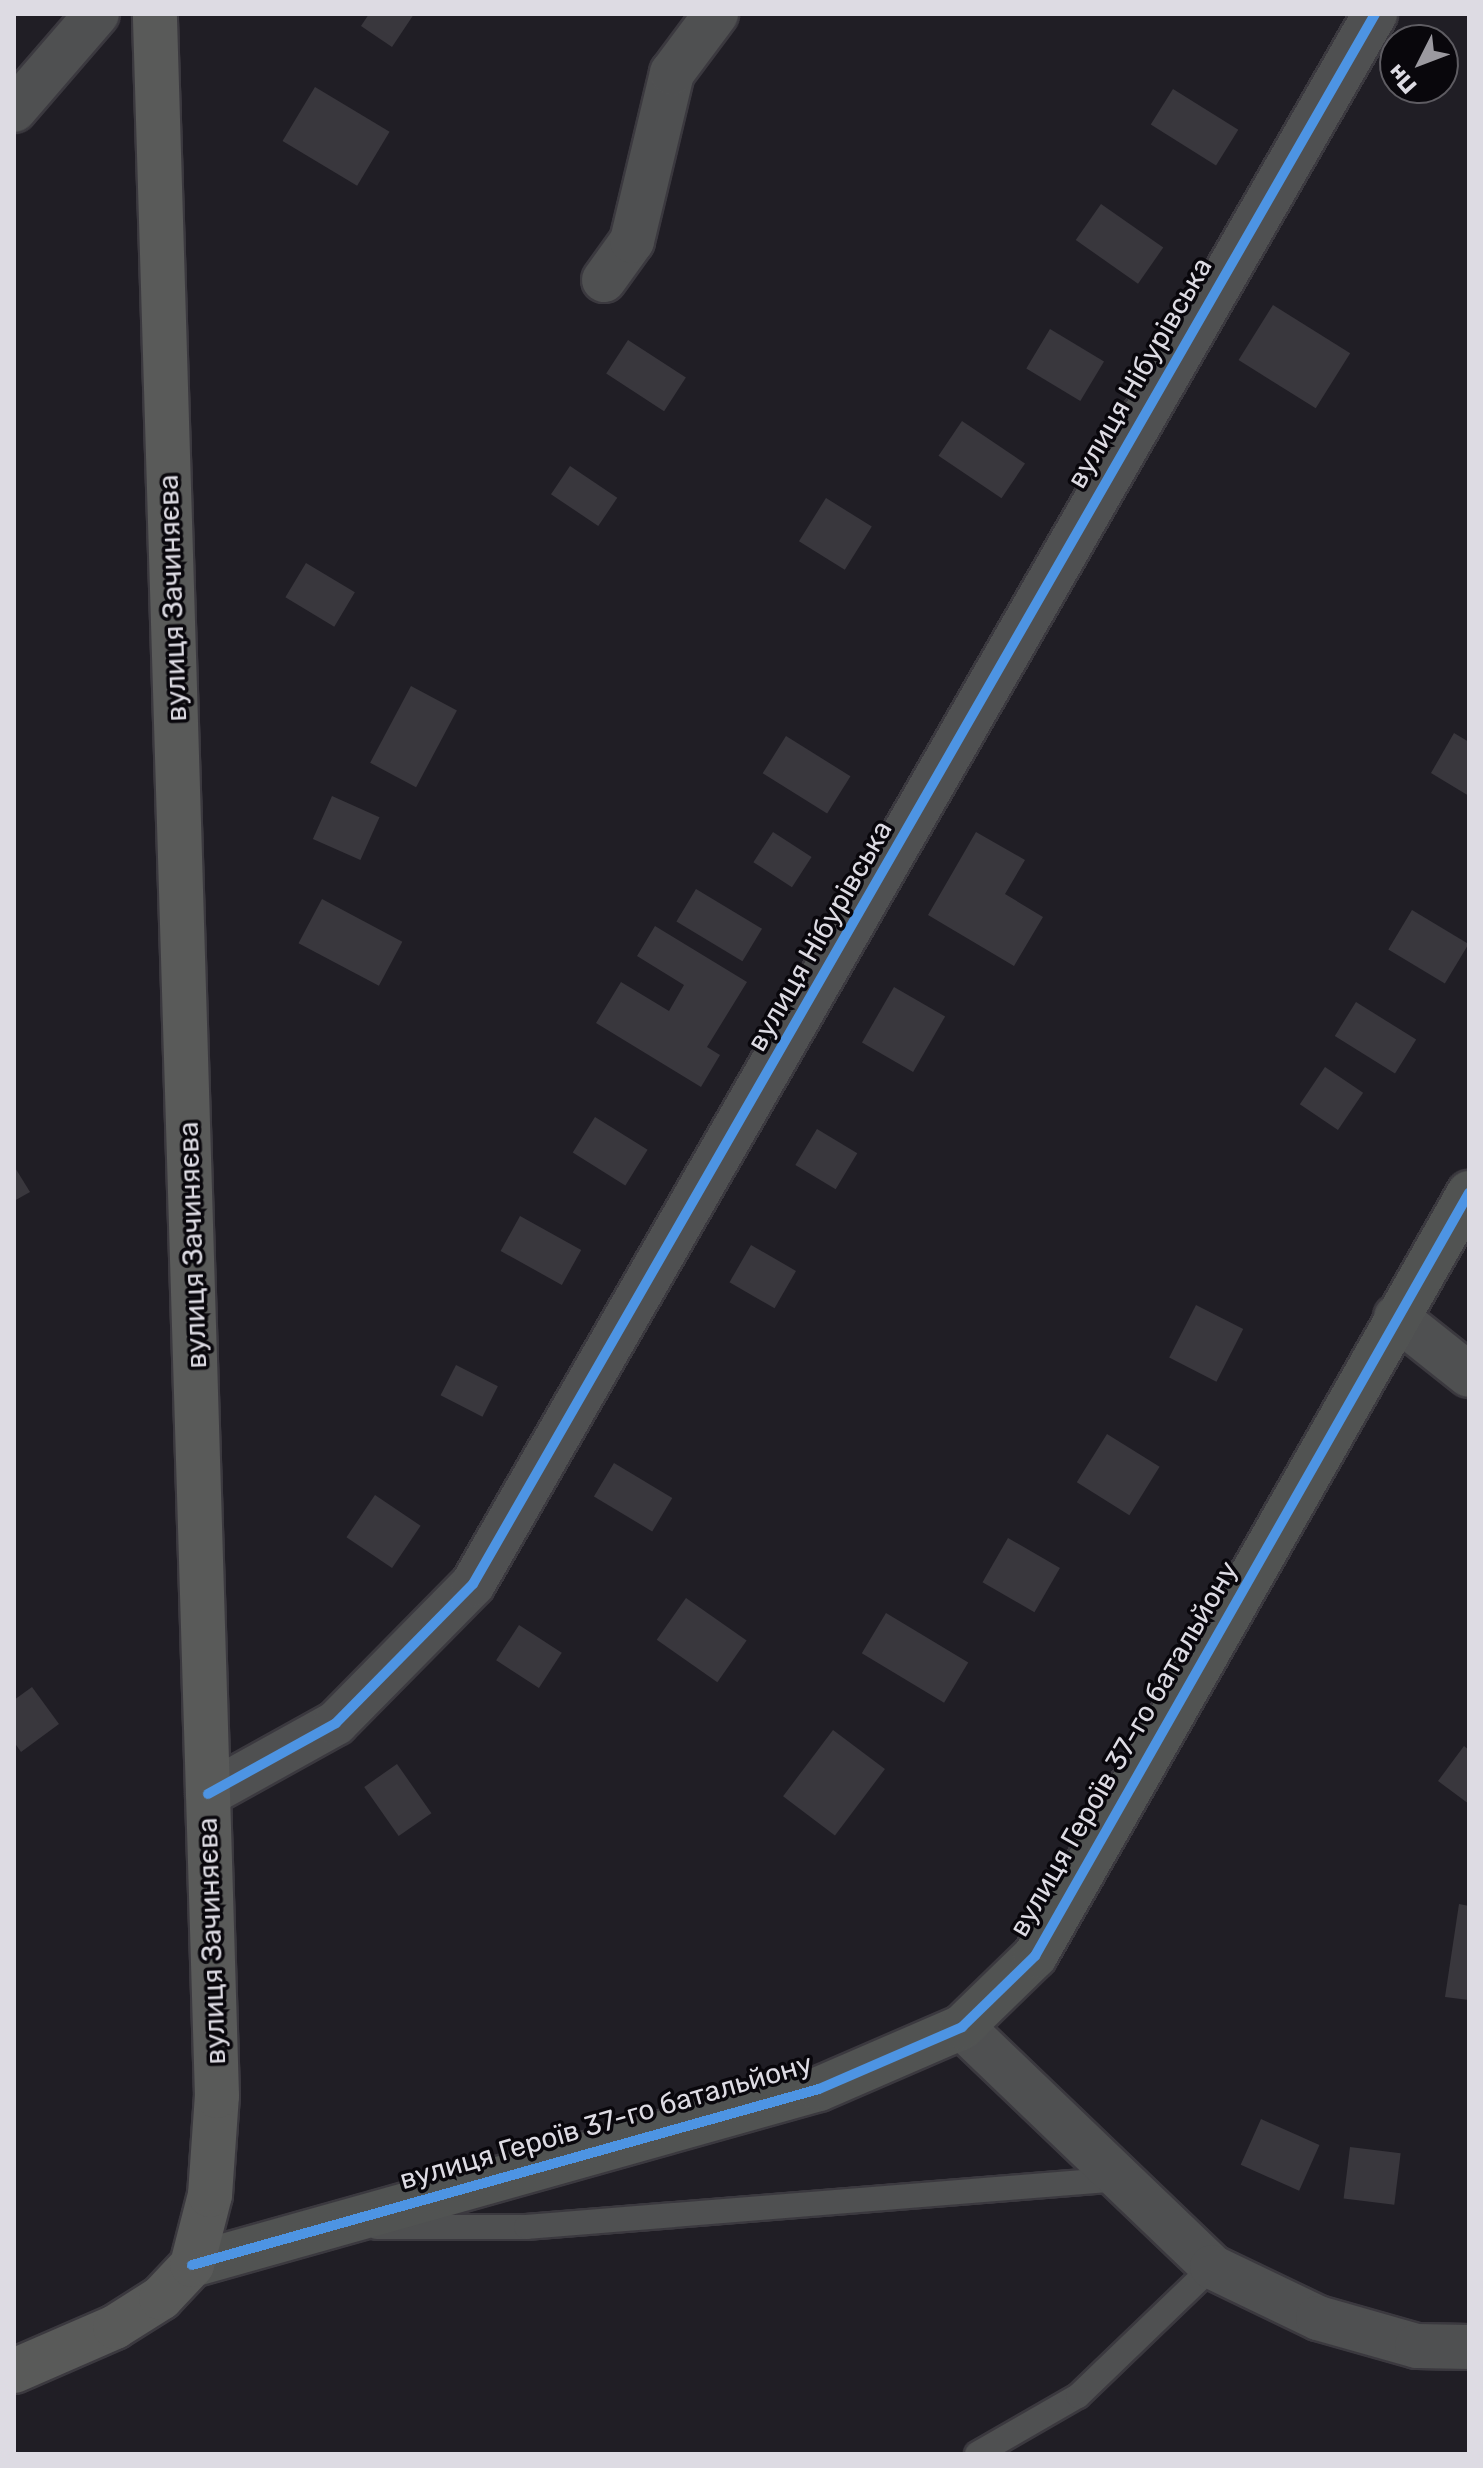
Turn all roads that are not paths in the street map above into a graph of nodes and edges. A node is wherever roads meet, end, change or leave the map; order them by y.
1 (97, 14) edge
2 (155, 14) edge
3 (716, 14) edge
4 (1375, 14) edge
5 (14, 110) edge
6 (604, 280) dead end
7 (1469, 1193) edge
8 (1396, 1317) junction
9 (1469, 1375) edge
10 (208, 1794) junction
11 (962, 2027) junction
12 (1120, 2179) junction
13 (329, 2227) junction
14 (192, 2265) junction
15 (1212, 2267) junction
16 (1469, 2347) edge
17 (14, 2371) edge
18 (977, 2454) edge

1 - 5 street
2 - 10 main road, вулиця Зачиняєва
3 - 6 street
4 - 10 street, вулиця Нібурівська
7 - 8 street, вулиця Героїв 37-го батальйону
8 - 9 street
8 - 11 street, вулиця Героїв 37-го батальйону
10 - 14 main road, вулиця Зачиняєва
11 - 12 street
11 - 13 street, вулиця Героїв 37-го батальйону
12 - 13 lane
12 - 15 street
13 - 14 street, вулиця Героїв 37-го батальйону
14 - 17 main road, вулиця Зачиняєва
15 - 16 street
15 - 18 lane

